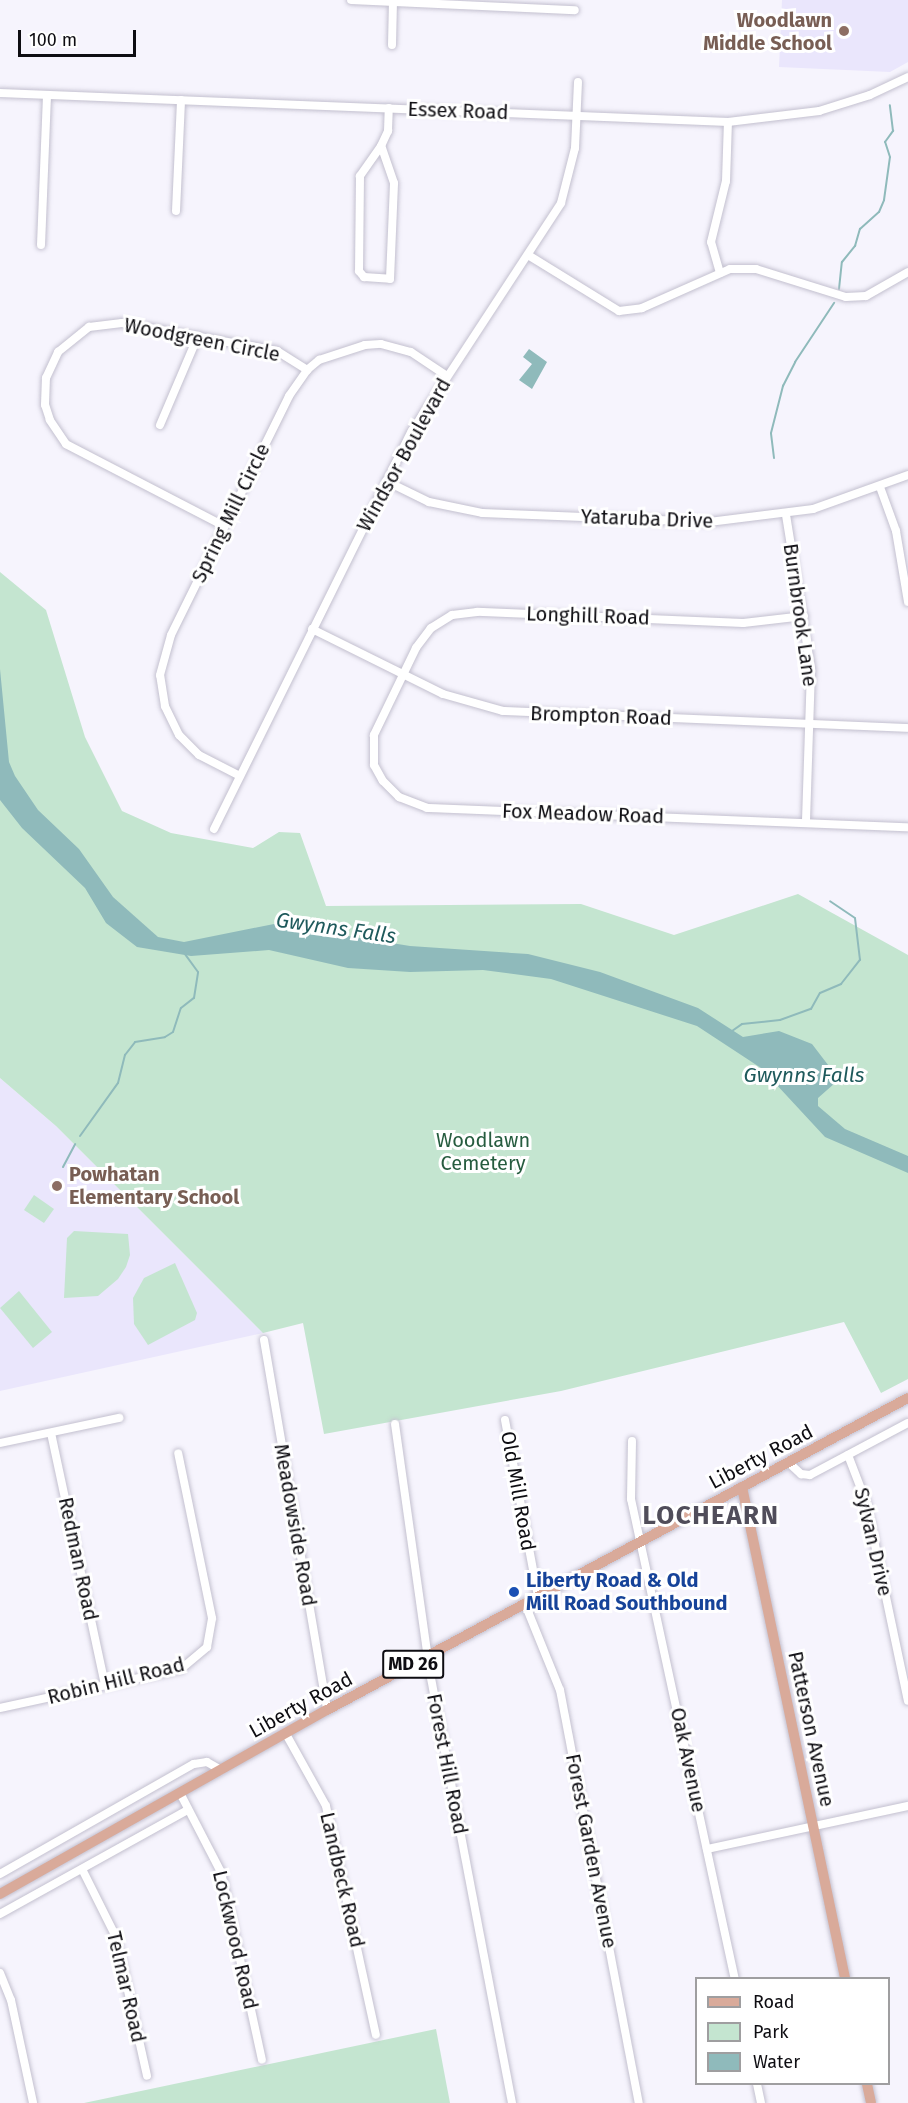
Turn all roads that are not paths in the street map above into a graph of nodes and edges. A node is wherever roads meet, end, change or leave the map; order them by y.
1 (351, 0) edge
2 (393, 2) junction
3 (575, 10) dead end
4 (392, 45) dead end
5 (908, 77) edge
6 (578, 82) dead end
7 (0, 93) edge
8 (47, 95) junction
9 (181, 100) junction
10 (389, 108) junction
11 (577, 116) junction
12 (728, 122) junction
13 (381, 146) junction
14 (176, 211) dead end
15 (41, 245) dead end
16 (528, 255) junction
17 (908, 272) edge
18 (720, 273) junction
19 (198, 336) junction
20 (307, 369) junction
21 (447, 376) junction
22 (160, 426) dead end
23 (908, 476) edge
24 (386, 482) junction
25 (880, 487) junction
26 (786, 514) junction
27 (224, 526) junction
28 (908, 602) edge
29 (804, 616) junction
30 (312, 629) junction
31 (403, 674) junction
32 (811, 724) junction
33 (908, 728) edge
34 (240, 776) junction
35 (806, 823) junction
36 (908, 827) edge
37 (214, 829) dead end
38 (264, 1340) dead end
39 (908, 1398) edge
40 (119, 1418) dead end
41 (505, 1420) dead end
42 (908, 1423) edge
43 (395, 1424) dead end
44 (51, 1432) junction
45 (632, 1441) dead end
46 (0, 1443) edge
47 (178, 1453) dead end
48 (848, 1455) junction
49 (788, 1462) junction
50 (742, 1487) junction
51 (641, 1542) junction
52 (538, 1597) junction
53 (525, 1604) junction
54 (429, 1655) junction
55 (105, 1685) junction
56 (908, 1701) edge
57 (0, 1708) edge
58 (327, 1710) junction
59 (286, 1734) junction
60 (221, 1770) junction
61 (180, 1793) junction
62 (908, 1806) edge
63 (188, 1810) junction
64 (813, 1827) junction
65 (707, 1849) junction
66 (82, 1869) junction
67 (0, 1874) edge
68 (0, 1894) edge
69 (0, 1914) edge
70 (0, 1973) edge
71 (735, 1977) edge
72 (845, 1977) edge
73 (376, 2035) dead end
74 (262, 2060) dead end
75 (147, 2076) dead end
76 (757, 2085) edge
77 (867, 2085) edge
78 (33, 2103) edge
79 (512, 2103) edge
80 (639, 2103) edge
81 (761, 2103) edge
82 (871, 2103) edge

1 - 2 street
2 - 3 street
2 - 4 street
5 - 12 street, Essex Road
6 - 11 street, Windsor Boulevard
7 - 8 street, Essex Road
8 - 9 street, Essex Road
8 - 15 street
9 - 10 street, Essex Road
9 - 14 street
10 - 11 street, Essex Road
10 - 13 street
11 - 12 street, Essex Road
11 - 16 street, Windsor Boulevard
12 - 18 street
13 - 13 street
16 - 18 street
16 - 21 street, Windsor Boulevard
17 - 18 street
19 - 20 street, Woodgreen Circle
19 - 22 street
19 - 27 street, Woodgreen Circle
20 - 21 street, Spring Mill Circle
20 - 27 street, Spring Mill Circle
21 - 24 street, Windsor Boulevard
23 - 25 street, Yataruba Drive
24 - 26 street, Yataruba Drive
24 - 30 street, Windsor Boulevard
25 - 26 street, Yataruba Drive
25 - 28 street
26 - 29 street, Burnbrook Lane
27 - 34 street, Spring Mill Circle
29 - 31 street, Longhill Road
29 - 32 street, Burnbrook Lane
30 - 31 street, Brompton Road
30 - 34 street, Windsor Boulevard
31 - 32 street, Brompton Road
31 - 35 street, Fox Meadow Road
32 - 33 street, Brompton Road
32 - 35 street, Burnbrook Lane
34 - 37 street, Windsor Boulevard
35 - 36 street, Fox Meadow Road
38 - 58 street, Meadowside Road
39 - 49 main road, Liberty Road / MD 26
40 - 44 street
41 - 52 street, Old Mill Road
42 - 48 street
43 - 54 street, Forest Hill Road
44 - 46 street
44 - 55 street, Redman Road
45 - 51 street, Oak Avenue
47 - 55 street, Robin Hill Road
48 - 49 street
48 - 56 street, Sylvan Drive
49 - 50 main road, Liberty Road / MD 26
50 - 51 main road, Liberty Road / MD 26
50 - 64 main road, Patterson Avenue
51 - 52 main road, Liberty Road / MD 26
51 - 65 street, Oak Avenue
52 - 53 main road, Liberty Road / MD 26
53 - 54 main road, Liberty Road / MD 26
53 - 80 street, Forest Garden Avenue
54 - 58 main road, Liberty Road / MD 26
54 - 79 street, Forest Hill Road
55 - 57 street, Robin Hill Road
58 - 59 main road, Liberty Road / MD 26
59 - 60 main road, Liberty Road / MD 26
59 - 73 street, Landbeck Road
60 - 61 main road, Liberty Road / MD 26
60 - 67 street
61 - 63 street, Lockwood Road
61 - 68 main road, Liberty Road / MD 26
62 - 64 street
63 - 66 street
63 - 74 street, Lockwood Road
64 - 65 street
64 - 72 main road, Patterson Avenue
65 - 71 street, Oak Avenue
66 - 69 street
66 - 75 street, Telmar Road
70 - 78 street
76 - 81 street
77 - 82 main road

